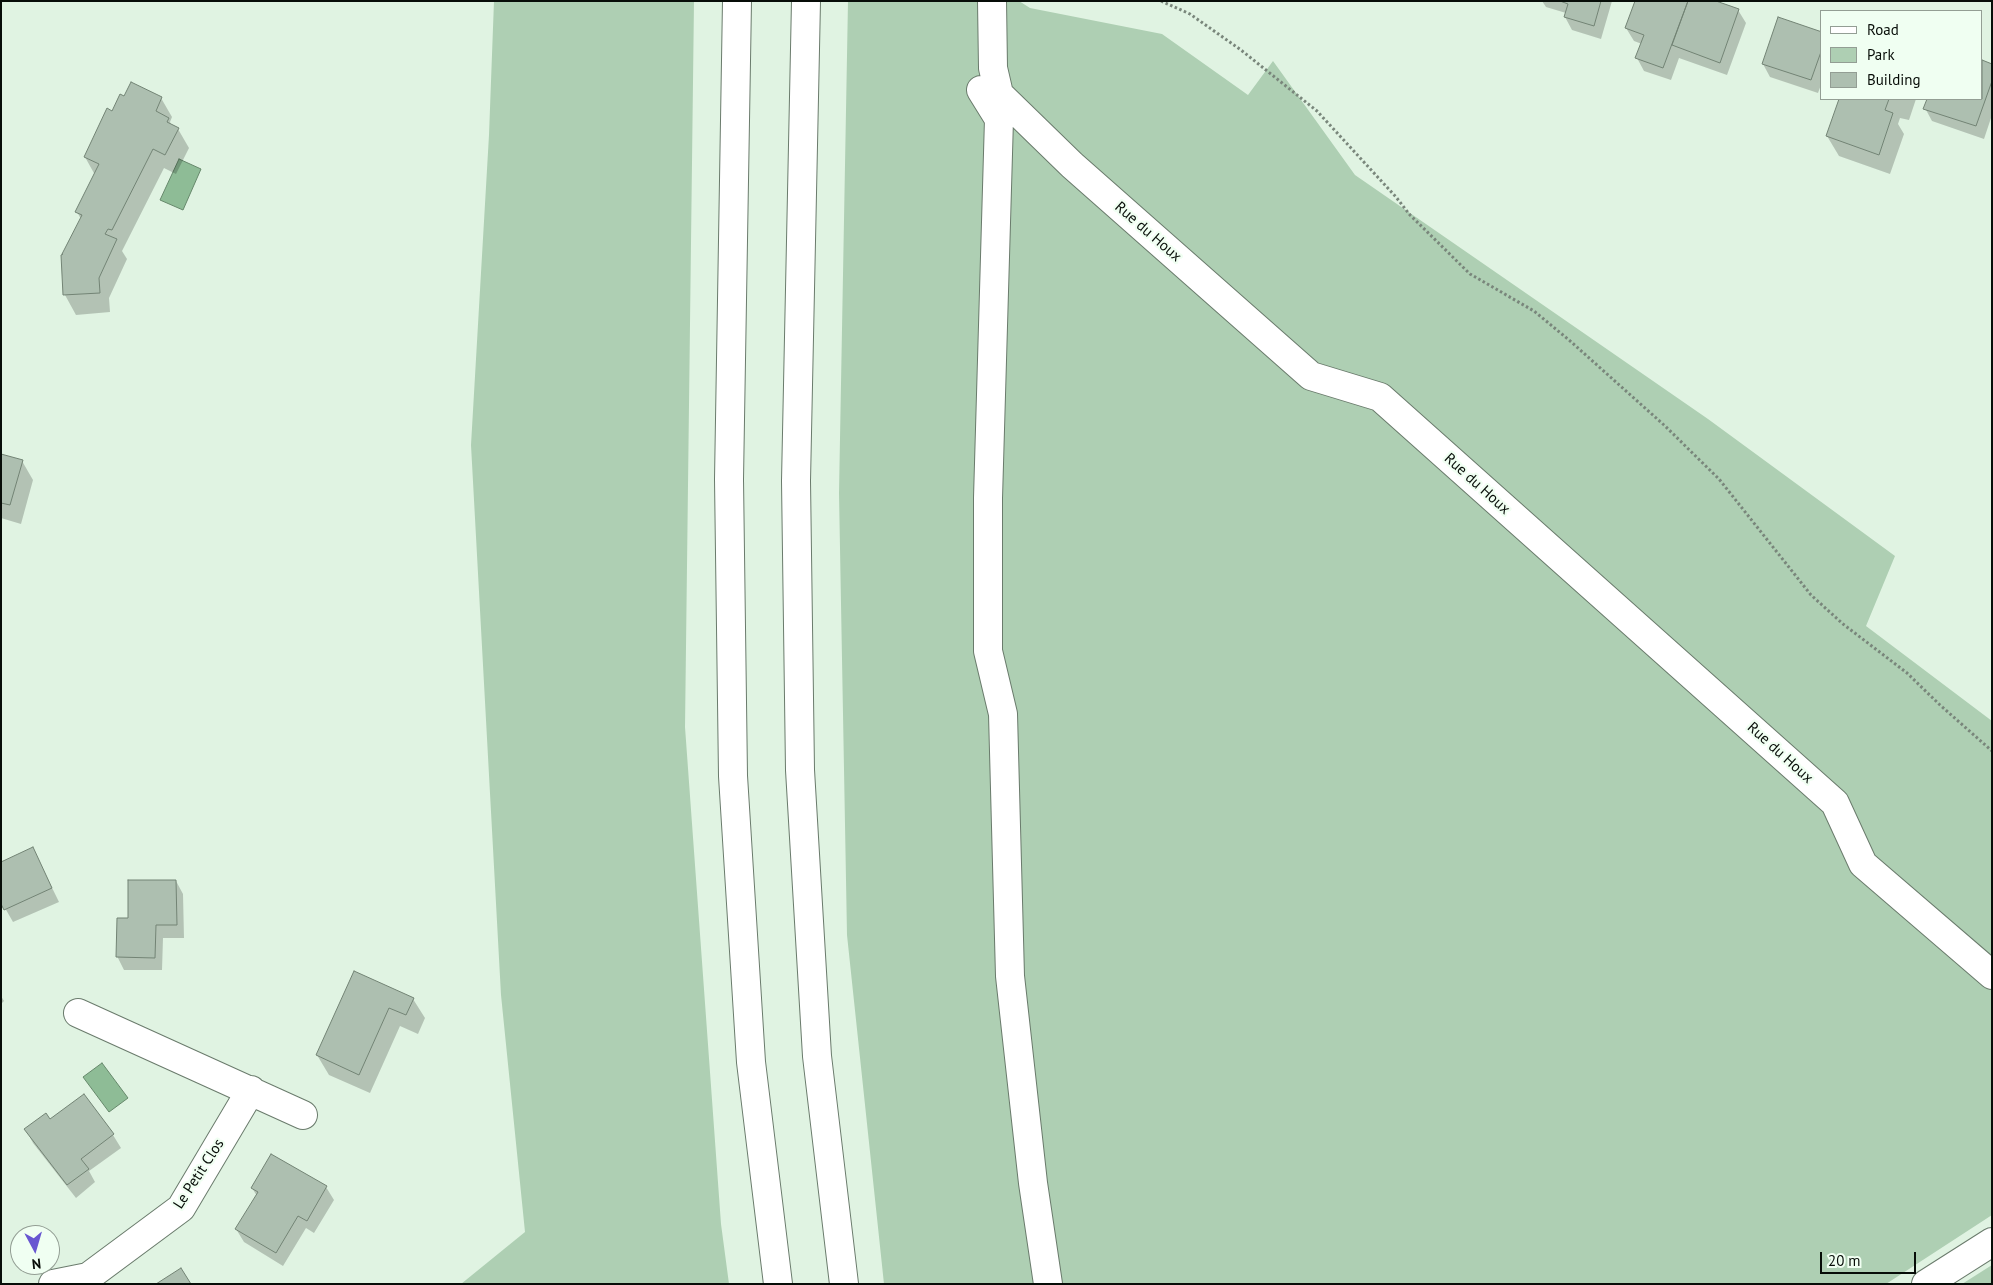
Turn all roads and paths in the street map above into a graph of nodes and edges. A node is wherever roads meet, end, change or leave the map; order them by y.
1 (737, 1) edge
2 (806, 1) edge
3 (980, 1) edge
4 (992, 1) edge
5 (1161, 1) edge
6 (1992, 751) edge
7 (1992, 975) edge
8 (78, 1013) dead end
9 (251, 1090) junction
10 (303, 1115) dead end
11 (1992, 1242) edge
12 (53, 1284) edge
13 (778, 1284) edge
14 (844, 1284) edge
15 (1048, 1284) edge
16 (1926, 1284) edge

1 - 13 main road
2 - 14 main road
3 - 15 main road
4 - 7 main road, Rue du Houx
5 - 6 path
8 - 9 main road
9 - 10 main road
9 - 12 main road, Le Petit Clos
11 - 16 main road

